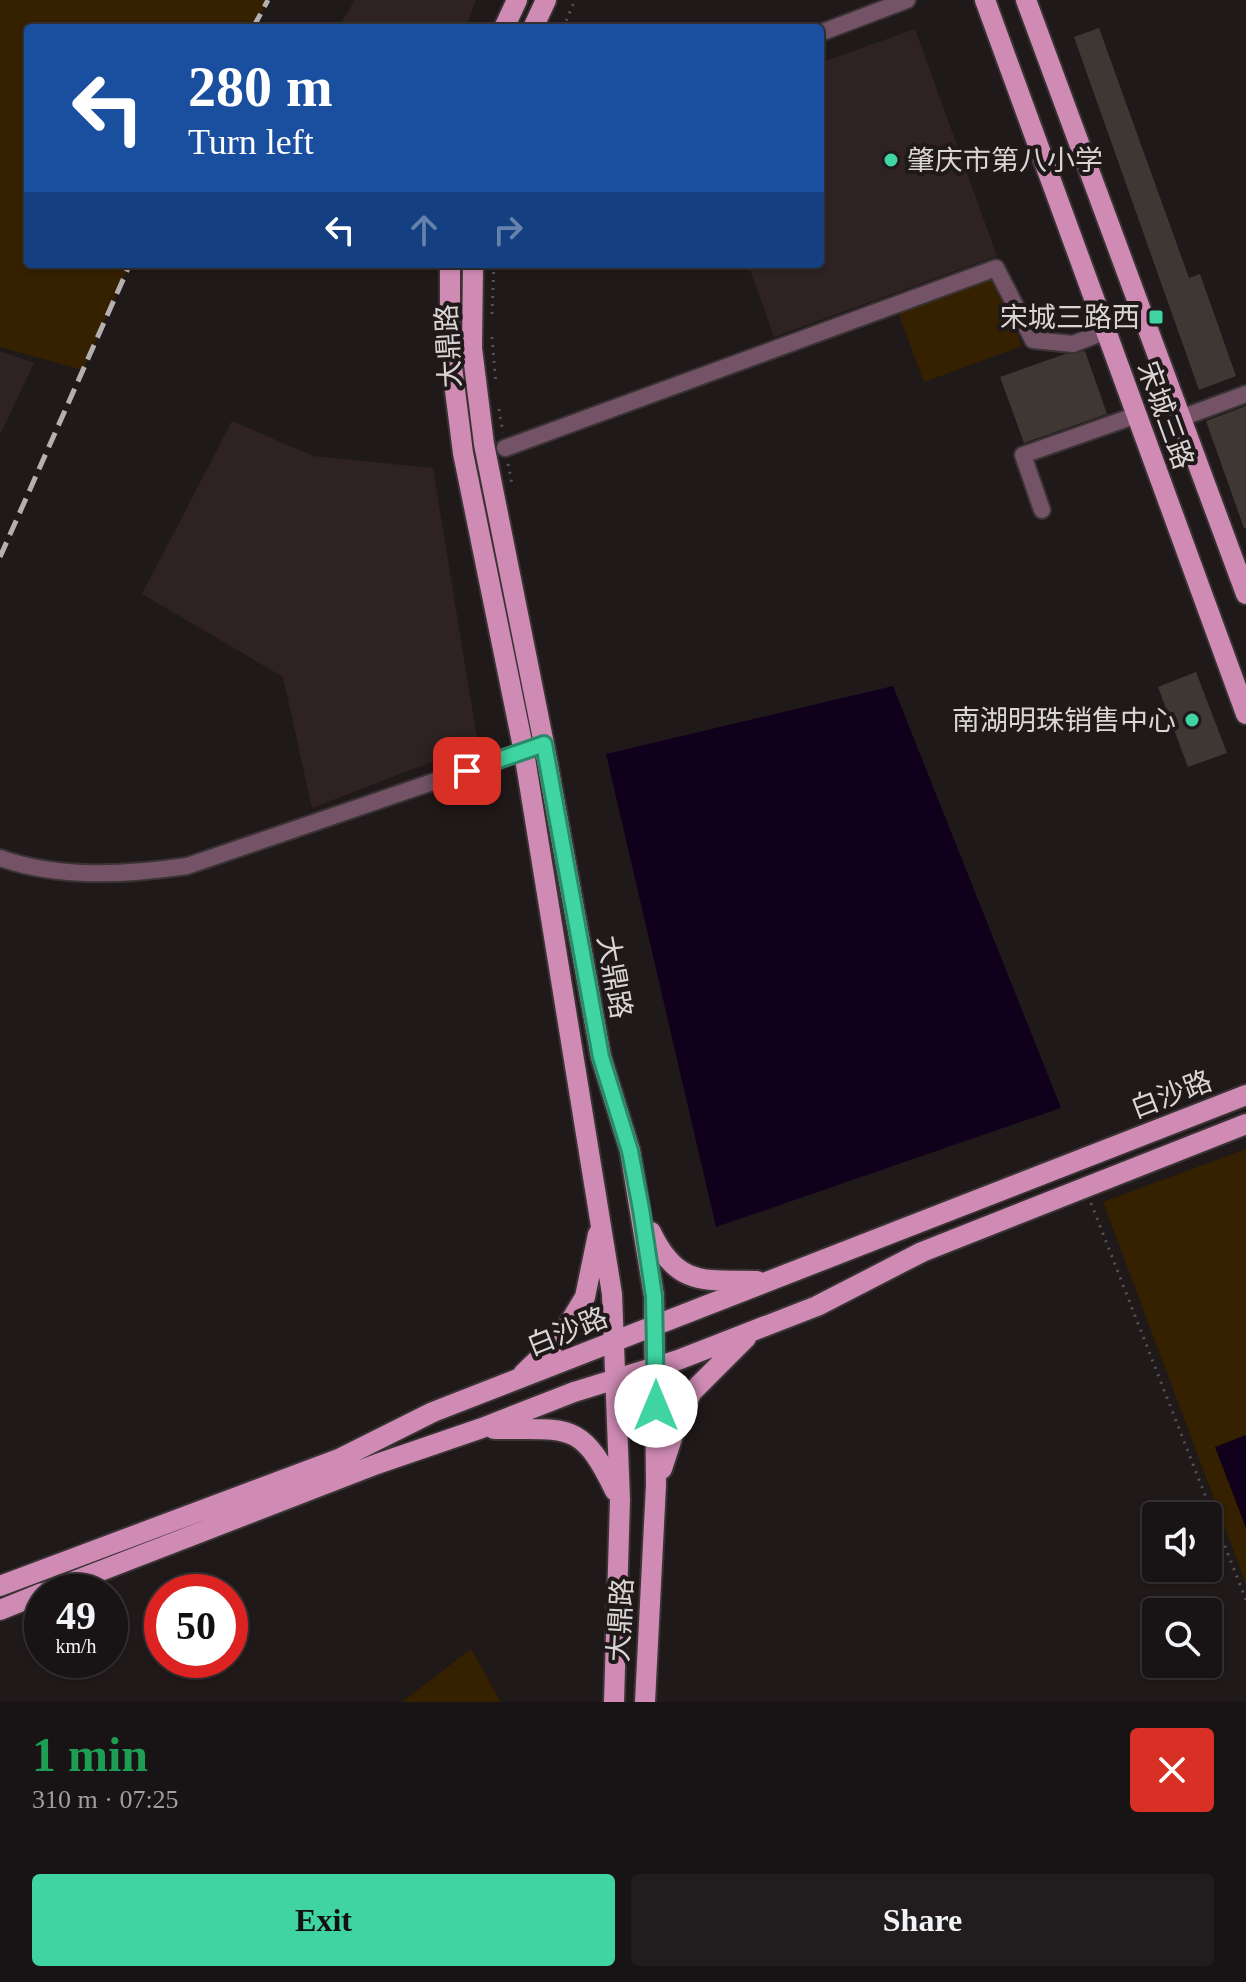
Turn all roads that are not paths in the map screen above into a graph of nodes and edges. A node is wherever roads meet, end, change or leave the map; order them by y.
1 (517, 0) edge
2 (546, 0) edge
3 (907, 0) edge
4 (985, 0) edge
5 (1026, 0) edge
6 (506, 24) edge
7 (535, 24) edge
8 (824, 31) edge
9 (450, 268) edge
10 (473, 268) edge
11 (1106, 331) junction
12 (1246, 394) edge
13 (1137, 415) junction
14 (1181, 418) junction
15 (505, 448) road end
16 (1042, 510) dead end
17 (1246, 594) edge
18 (1246, 714) edge
19 (544, 744) junction
20 (524, 752) junction
21 (0, 858) edge
22 (1246, 1095) edge
23 (1246, 1124) edge
24 (641, 1209) junction
25 (601, 1222) junction
26 (765, 1281) junction
27 (656, 1327) junction
28 (755, 1330) junction
29 (615, 1341) junction
30 (656, 1368) junction
31 (616, 1379) junction
32 (514, 1382) junction
33 (482, 1428) junction
34 (656, 1485) junction
35 (620, 1500) junction
36 (93, 1574) edge
37 (0, 1586) edge
38 (24, 1601) edge
39 (0, 1610) edge
40 (614, 1702) edge
41 (645, 1702) edge

1 - 6 main road
2 - 7 main road
3 - 8 street
4 - 11 main road, 宋城三路
5 - 14 main road, 宋城三路
9 - 20 main road, 大鼎路
10 - 19 main road, 大鼎路
11 - 13 main road, 宋城三路
11 - 15 street
12 - 14 street
13 - 16 street
13 - 18 main road, 宋城三路
14 - 17 main road, 宋城三路
19 - 20 street
19 - 24 main road, 大鼎路
20 - 21 street
20 - 25 main road, 大鼎路
22 - 26 main road, 白沙路
23 - 28 main road, 白沙路
24 - 26 main road
24 - 27 main road, 大鼎路
25 - 29 main road, 大鼎路
25 - 32 main road
26 - 27 main road, 白沙路
27 - 29 main road, 白沙路
27 - 30 main road, 大鼎路
28 - 30 main road, 白沙路
28 - 34 main road
29 - 31 main road, 大鼎路
29 - 32 main road, 白沙路
30 - 31 main road, 白沙路
30 - 34 main road, 大鼎路
31 - 33 main road, 白沙路
31 - 35 main road, 大鼎路
32 - 37 main road, 白沙路
33 - 35 main road
33 - 36 main road, 白沙路
34 - 41 main road, 大鼎路
35 - 40 main road, 大鼎路
38 - 39 main road, 白沙路

